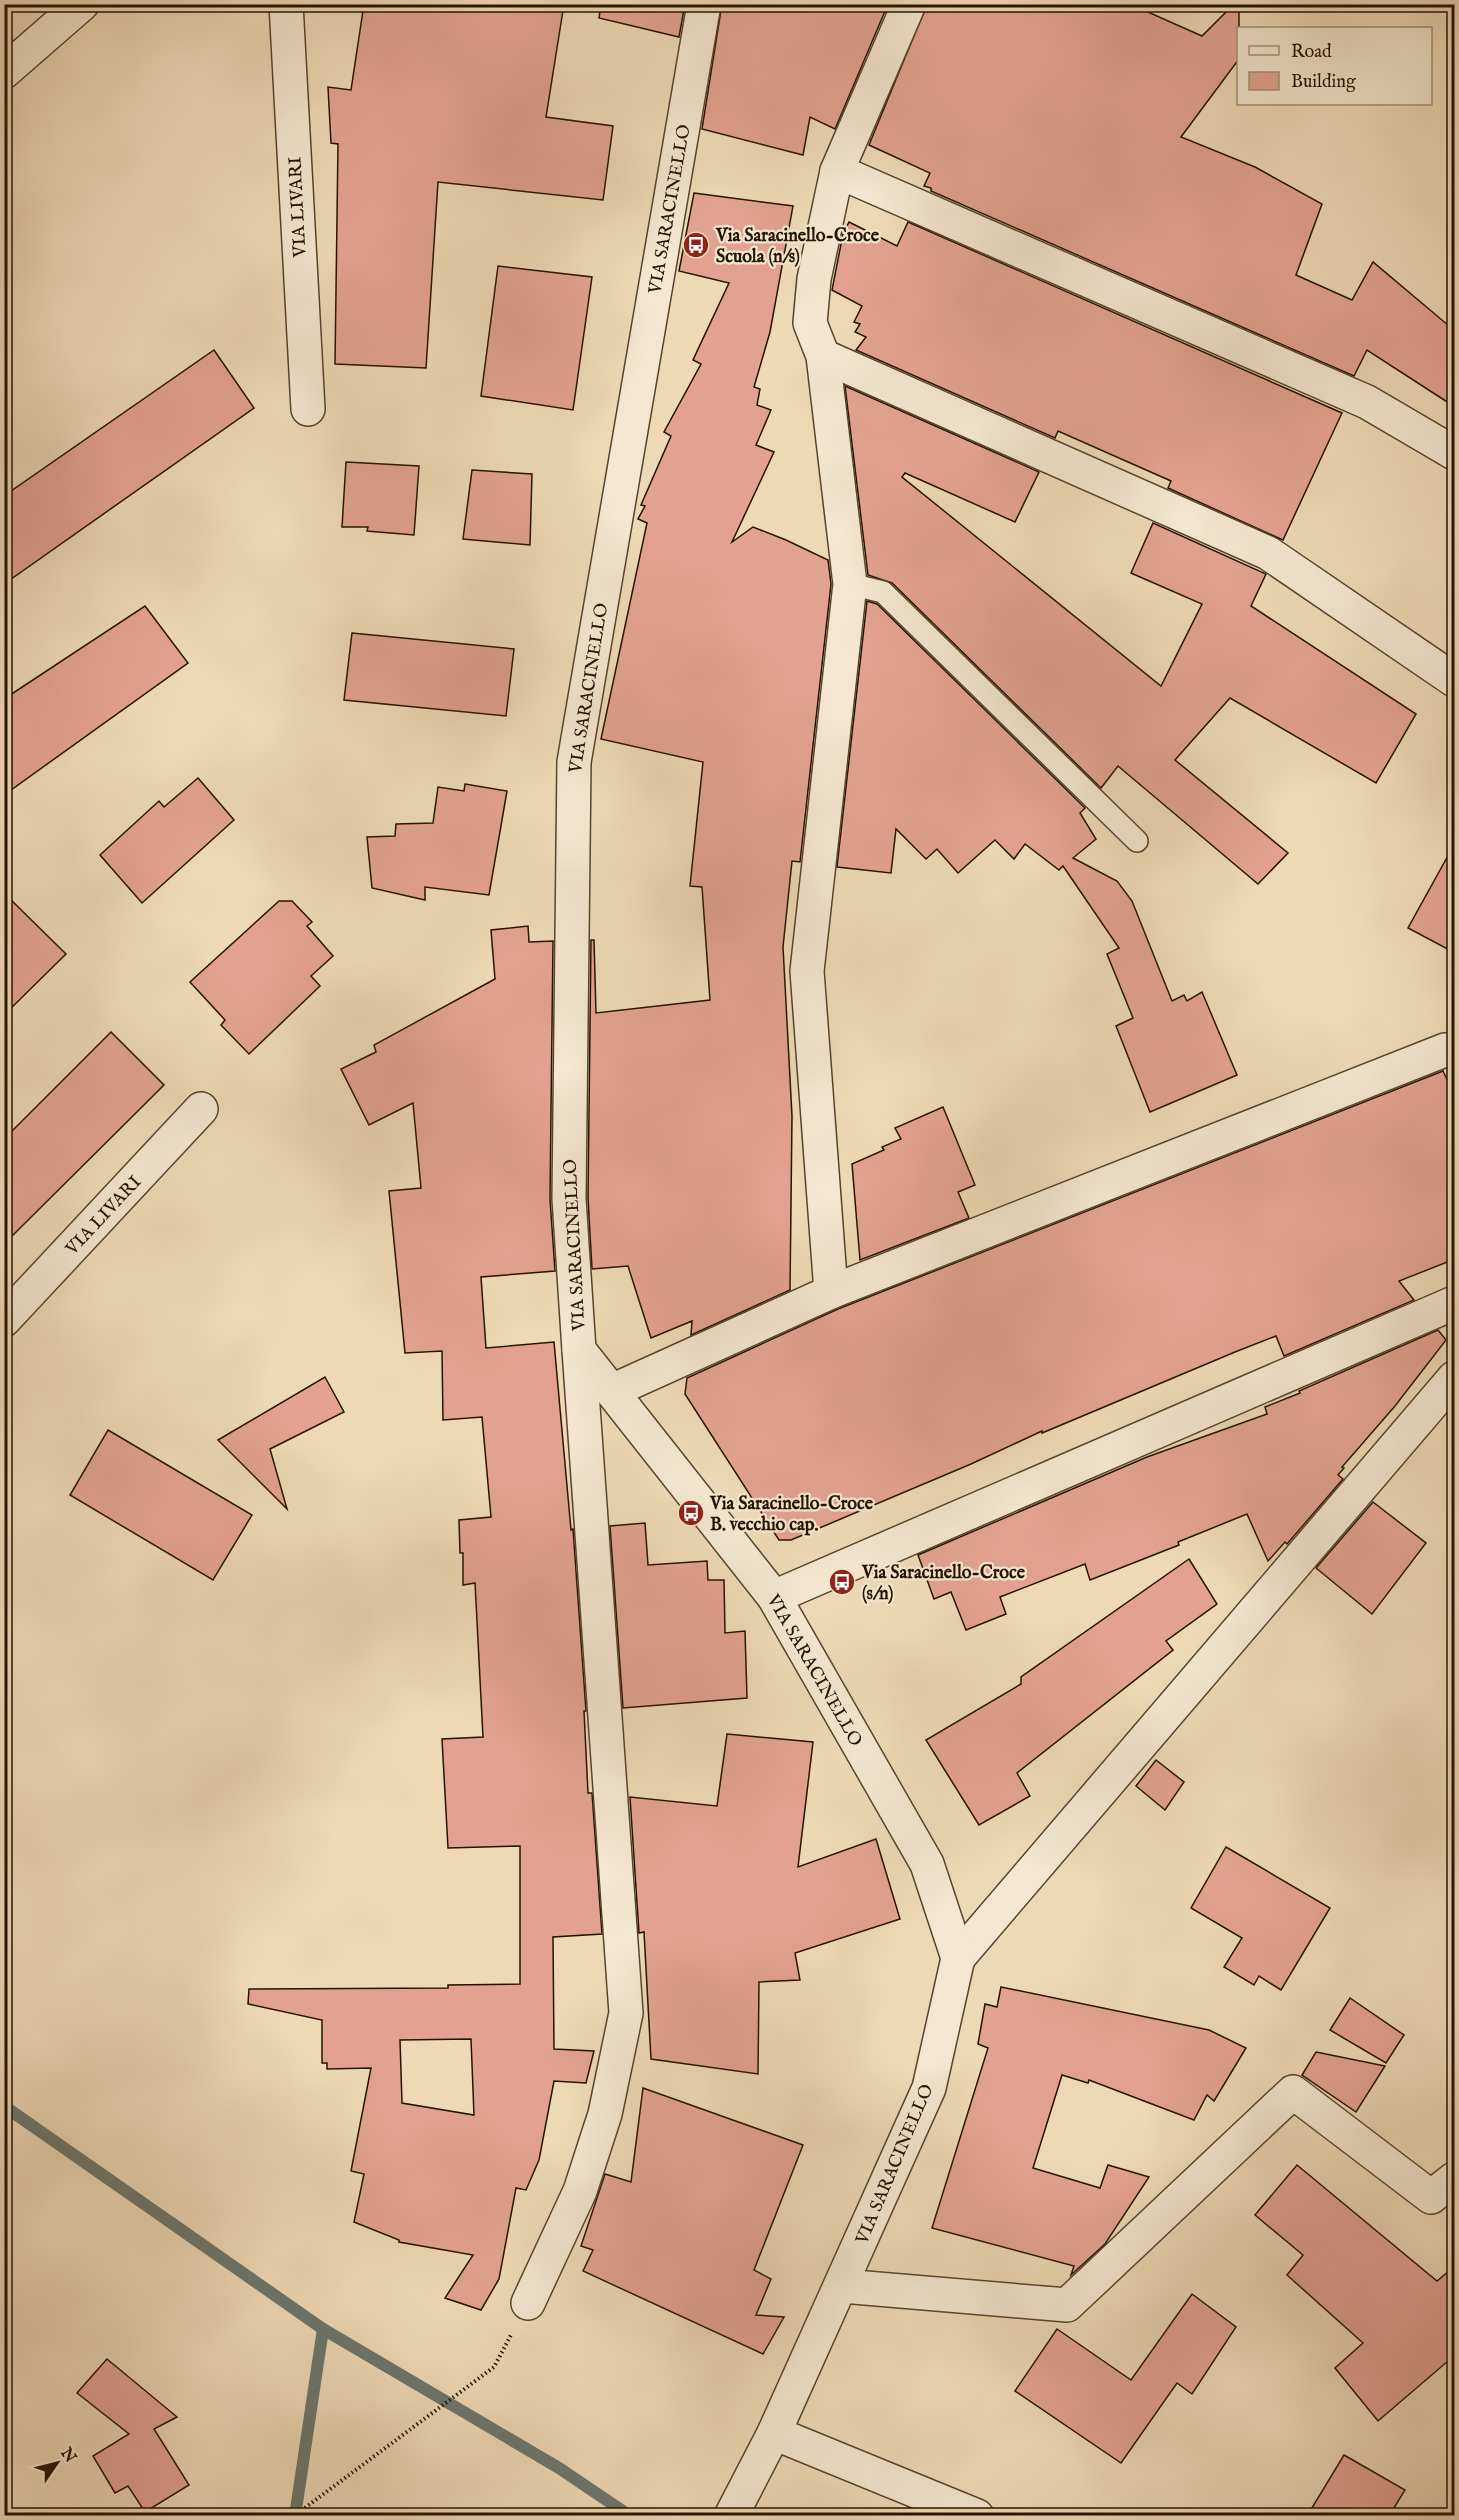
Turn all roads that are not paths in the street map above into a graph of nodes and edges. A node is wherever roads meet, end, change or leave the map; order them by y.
1 (82, 4) edge
2 (286, 4) edge
3 (704, 4) edge
4 (909, 4) edge
5 (4, 72) edge
6 (837, 171) junction
7 (823, 356) junction
8 (308, 409) dead end
9 (1455, 453) edge
10 (850, 584) junction
11 (1455, 680) edge
12 (1137, 841) dead end
13 (1445, 1050) dead end
14 (201, 1110) dead end
15 (831, 1292) junction
16 (1455, 1303) edge
17 (4, 1320) edge
18 (579, 1350) junction
19 (1455, 1378) edge
20 (612, 1391) junction
21 (774, 1598) junction
22 (958, 1958) junction
23 (1455, 2179) edge
24 (842, 2286) junction
25 (528, 2303) road end
26 (768, 2446) junction
27 (730, 2516) edge
28 (977, 2516) edge

1 - 5 street
2 - 8 street, VIA LIVARI
3 - 18 street, VIA SARACINELLO
4 - 6 street
6 - 7 street
6 - 9 street
7 - 10 street
7 - 11 street
10 - 12 lane
10 - 15 street
13 - 15 street
14 - 17 street, VIA LIVARI
15 - 20 street
16 - 21 street
18 - 20 street, VIA SARACINELLO
18 - 25 street
19 - 22 street
20 - 21 street, VIA SARACINELLO
21 - 22 street, VIA SARACINELLO
22 - 24 street, VIA SARACINELLO
23 - 24 street
24 - 26 street, VIA SARACINELLO
26 - 27 street, VIA SARACINELLO
26 - 28 street

